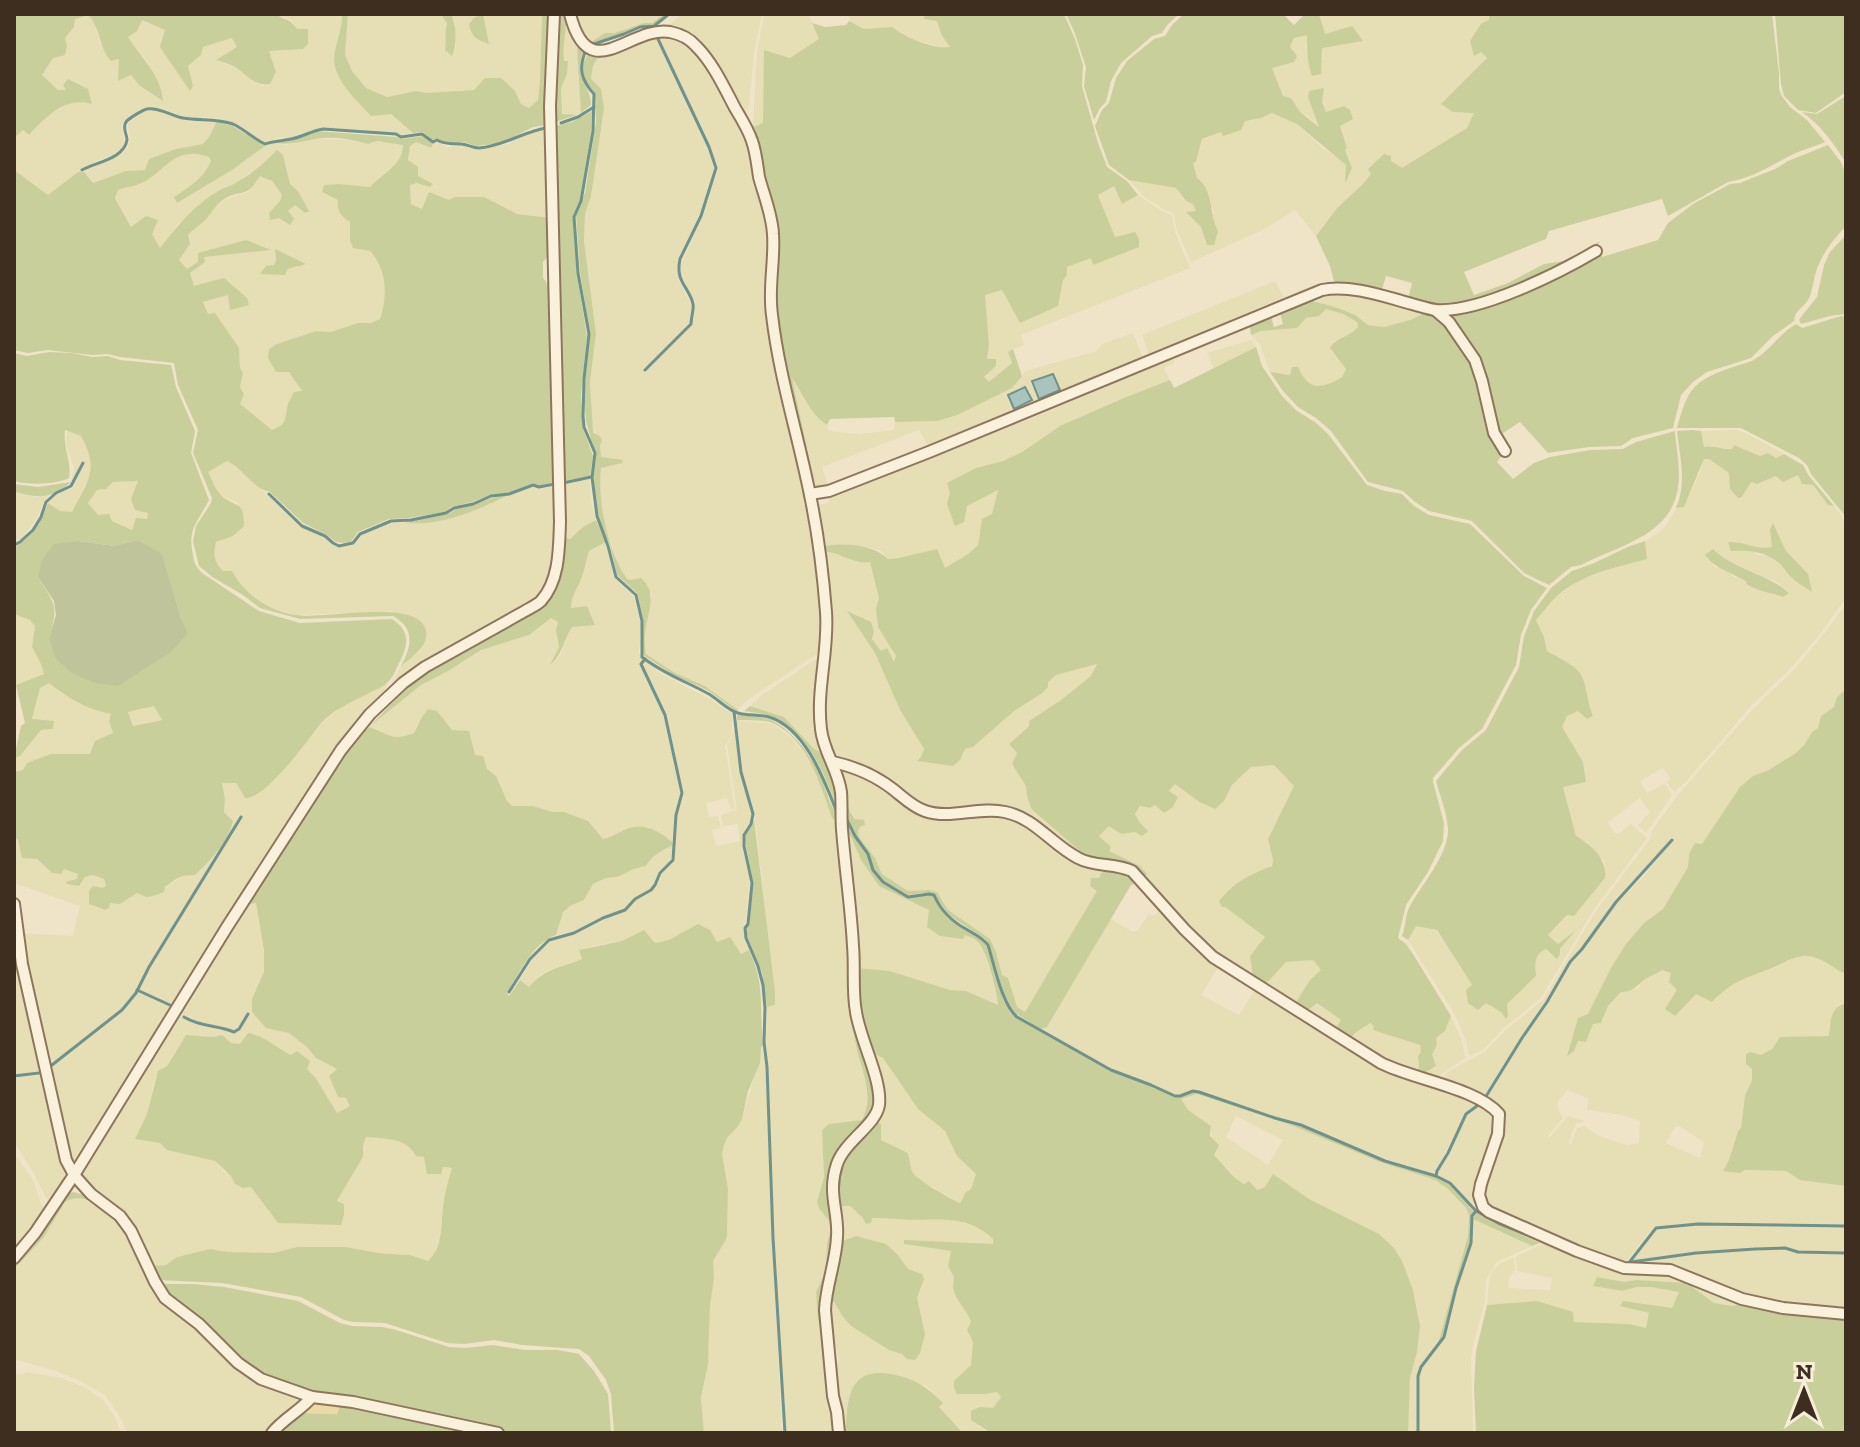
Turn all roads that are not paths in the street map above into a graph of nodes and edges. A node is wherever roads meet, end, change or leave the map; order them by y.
1 (554, 14) edge
2 (570, 14) edge
3 (1596, 251) dead end
4 (1435, 310) junction
5 (1505, 451) dead end
6 (810, 494) junction
7 (833, 762) junction
8 (14, 904) edge
9 (74, 1175) junction
10 (14, 1258) edge
11 (1846, 1314) edge
12 (312, 1397) junction
13 (272, 1433) edge
14 (498, 1433) edge
15 (839, 1433) edge

1 - 9 street
2 - 6 street
3 - 4 street
4 - 5 street
4 - 6 street
6 - 7 street
7 - 11 street
7 - 15 street
8 - 9 street
9 - 10 street
9 - 12 street
12 - 13 street
12 - 14 street

